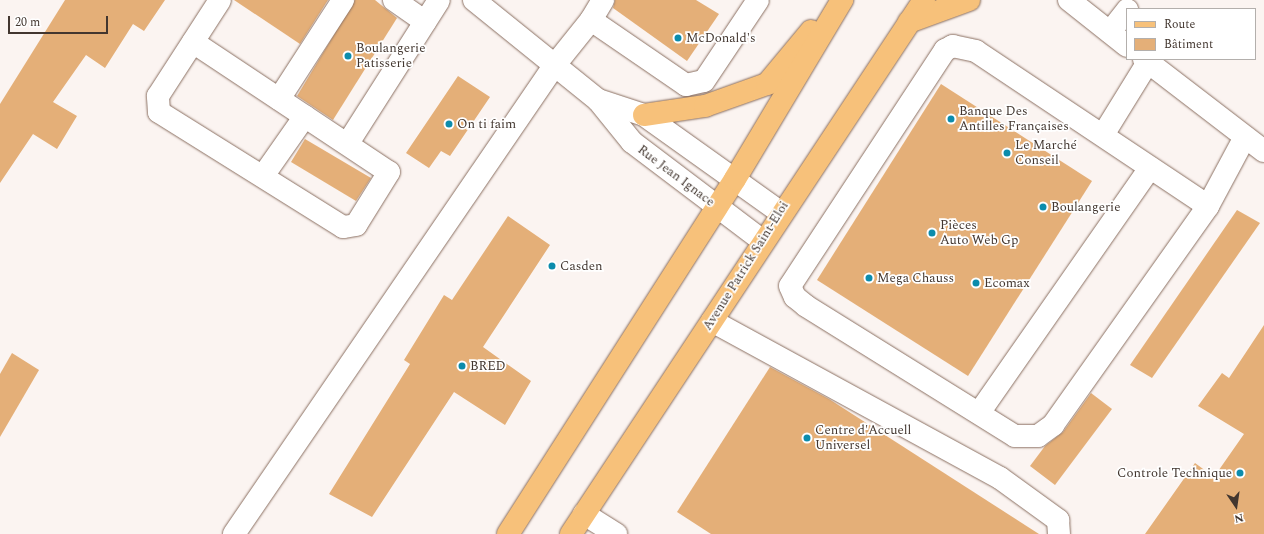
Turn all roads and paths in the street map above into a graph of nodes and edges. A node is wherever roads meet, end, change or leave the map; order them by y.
1 (220, 0) edge
2 (343, 0) edge
3 (394, 0) edge
4 (440, 0) edge
5 (474, 0) edge
6 (603, 0) edge
7 (758, 0) edge
8 (837, 0) edge
9 (842, 0) edge
10 (924, 0) edge
11 (969, 0) edge
12 (1069, 0) edge
13 (1134, 0) edge
14 (1128, 8) edge
15 (1126, 13) edge
16 (592, 20) junction
17 (425, 22) junction
18 (909, 22) junction
19 (1119, 39) edge
20 (193, 42) junction
21 (1146, 60) edge
22 (554, 66) junction
23 (279, 99) junction
24 (598, 100) junction
25 (644, 115) junction
26 (305, 116) junction
27 (1104, 136) junction
28 (1245, 137) junction
29 (348, 144) junction
30 (1264, 151) edge
31 (1150, 168) junction
32 (263, 176) junction
33 (735, 179) junction
34 (1208, 206) junction
35 (717, 207) junction
36 (780, 212) junction
37 (764, 241) junction
38 (712, 321) junction
39 (979, 413) junction
40 (584, 514) junction
41 (234, 534) edge
42 (508, 534) edge
43 (571, 534) edge
44 (616, 534) edge
45 (1059, 534) edge

1 - 20 street
2 - 23 street
3 - 17 street
4 - 17 street
5 - 22 street, Rue Jean Ignace
6 - 16 street
7 - 16 street
8 - 25 main road
9 - 33 main road
10 - 18 main road, Avenue Patrick Saint-Eloi
11 - 18 main road
12 - 19 street
13 - 14 street
15 - 19 street
16 - 22 street
17 - 29 street
18 - 36 main road, Avenue Patrick Saint-Eloi
20 - 23 street
20 - 32 street
21 - 27 street
21 - 28 street
22 - 24 street, Rue Jean Ignace
22 - 41 street
23 - 26 street
24 - 25 street, Rue Jean Ignace
24 - 35 street, Rue Jean Ignace
25 - 33 street, Rue Jean Ignace
26 - 29 street
26 - 32 street
27 - 31 street
27 - 39 street
28 - 30 street
28 - 34 street
29 - 32 street
31 - 34 street
31 - 39 street
33 - 35 main road
33 - 36 street, Rue Jean Ignace
34 - 39 street
35 - 37 street, Rue Jean Ignace
35 - 42 main road
36 - 37 main road, Avenue Patrick Saint-Eloi
37 - 38 main road, Avenue Patrick Saint-Eloi
38 - 40 main road, Avenue Patrick Saint-Eloi
38 - 45 street
40 - 43 main road, Avenue Patrick Saint-Eloi
40 - 44 street

